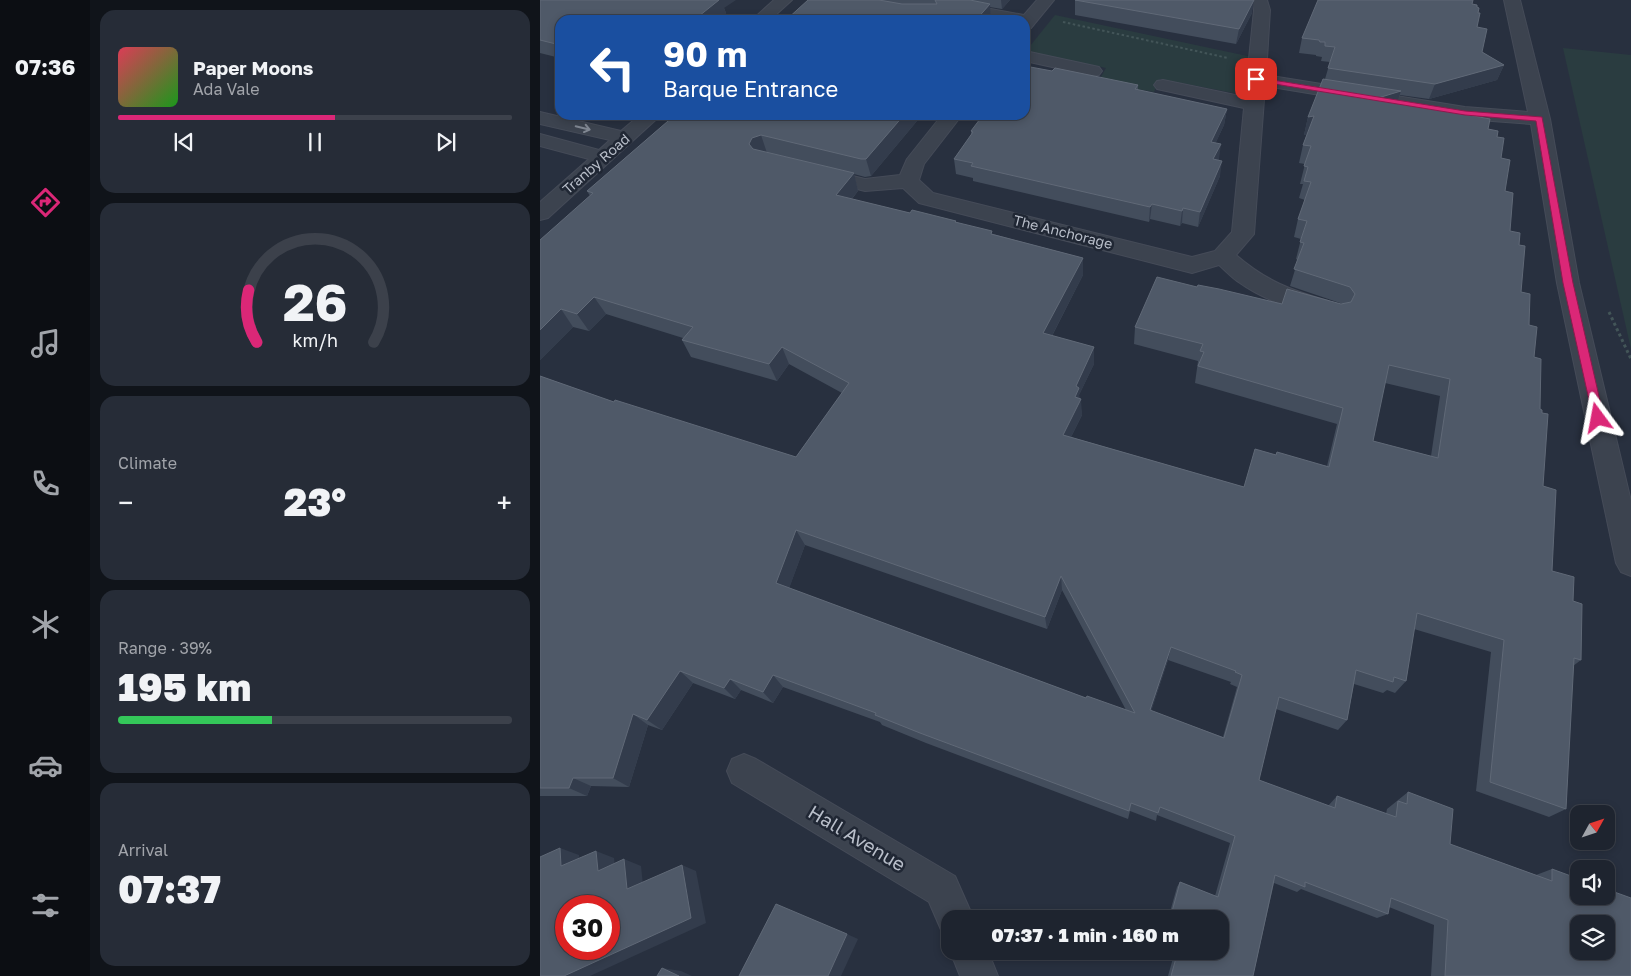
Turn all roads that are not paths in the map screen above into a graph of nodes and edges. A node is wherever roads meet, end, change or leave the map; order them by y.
1 (784, 0) edge
2 (916, 0) edge
3 (1046, 0) edge
4 (1259, 0) edge
5 (1512, 0) edge
6 (766, 15) edge
7 (999, 15) edge
8 (1030, 17) edge
9 (1030, 57) edge
10 (1093, 72) dead end
11 (1257, 72) junction
12 (1163, 85) dead end
13 (1254, 104) junction
14 (540, 118) edge
15 (1540, 119) junction
16 (645, 120) edge
17 (948, 120) edge
18 (625, 138) junction
19 (540, 140) edge
20 (603, 158) junction
21 (803, 170) edge
22 (908, 181) junction
23 (540, 213) edge
24 (1223, 256) junction
25 (1335, 312) edge
26 (1631, 563) edge
27 (744, 771) dead end
28 (951, 910) edge
29 (972, 960) edge
30 (979, 976) edge

1 - 6 street
2 - 7 street
3 - 8 street
4 - 11 street
5 - 15 street
9 - 10 street
11 - 13 street
11 - 15 street
12 - 13 street
13 - 24 street
14 -> 18 street
15 - 26 street
16 - 18 street, Tranby Road
17 - 22 street
18 - 20 street, Tranby Road
19 - 20 street
20 - 23 street, Tranby Road
21 - 22 street
22 - 24 street, The Anchorage
24 - 25 street
27 - 28 street, Hall Avenue
29 - 30 street

